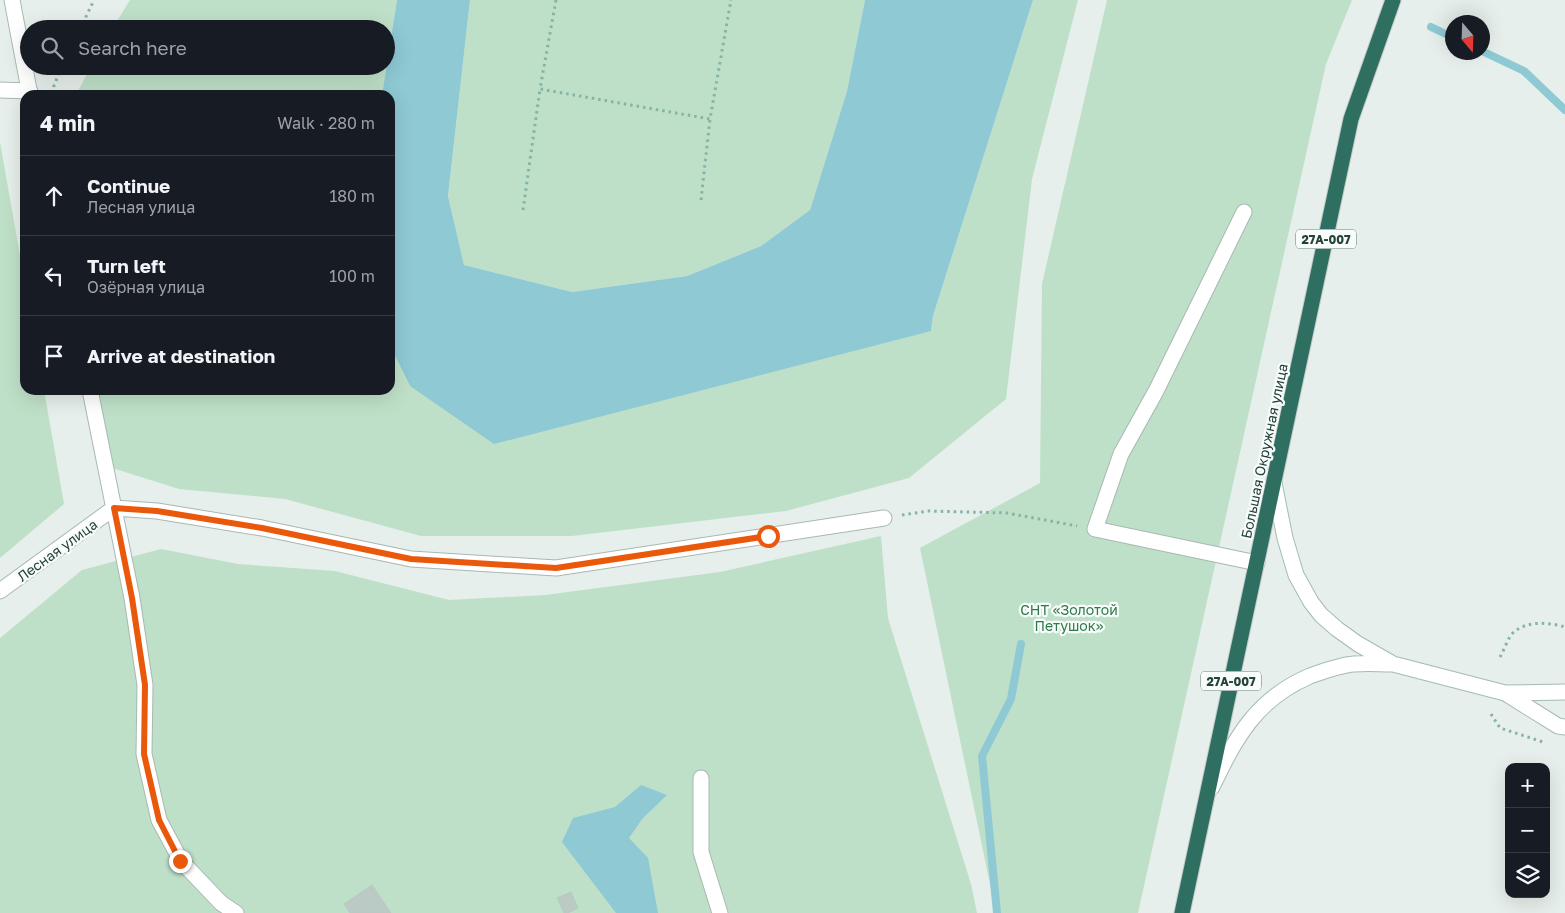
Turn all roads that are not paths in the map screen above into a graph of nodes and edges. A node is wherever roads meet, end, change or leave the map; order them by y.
1 (12, 0) edge
2 (1393, 0) edge
3 (20, 41) edge
4 (27, 75) edge
5 (0, 90) edge
6 (29, 90) edge
7 (20, 92) edge
8 (1244, 212) dead end
9 (91, 395) edge
10 (1274, 483) junction
11 (114, 508) junction
12 (884, 518) road end
13 (1257, 563) junction
14 (0, 591) edge
15 (1393, 664) junction
16 (1565, 692) edge
17 (1505, 693) junction
18 (1565, 727) edge
19 (701, 778) dead end
20 (1206, 800) junction
21 (236, 913) edge
22 (720, 913) edge
23 (1182, 913) edge

1 - 3 street
2 - 10 highway, Большая Окружная улица / 27А-007
4 - 6 street
5 - 7 street
8 - 13 street
9 - 11 street
10 - 13 highway, Большая Окружная улица / 27А-007
10 - 15 street
11 - 12 street
11 - 14 street, Лесная улица
11 - 21 street
13 - 20 highway, Большая Окружная улица / 27А-007
15 - 17 street
15 - 20 street
16 - 17 street
17 - 18 street
19 - 22 street
20 - 23 highway, Большая Окружная улица / 27А-007

